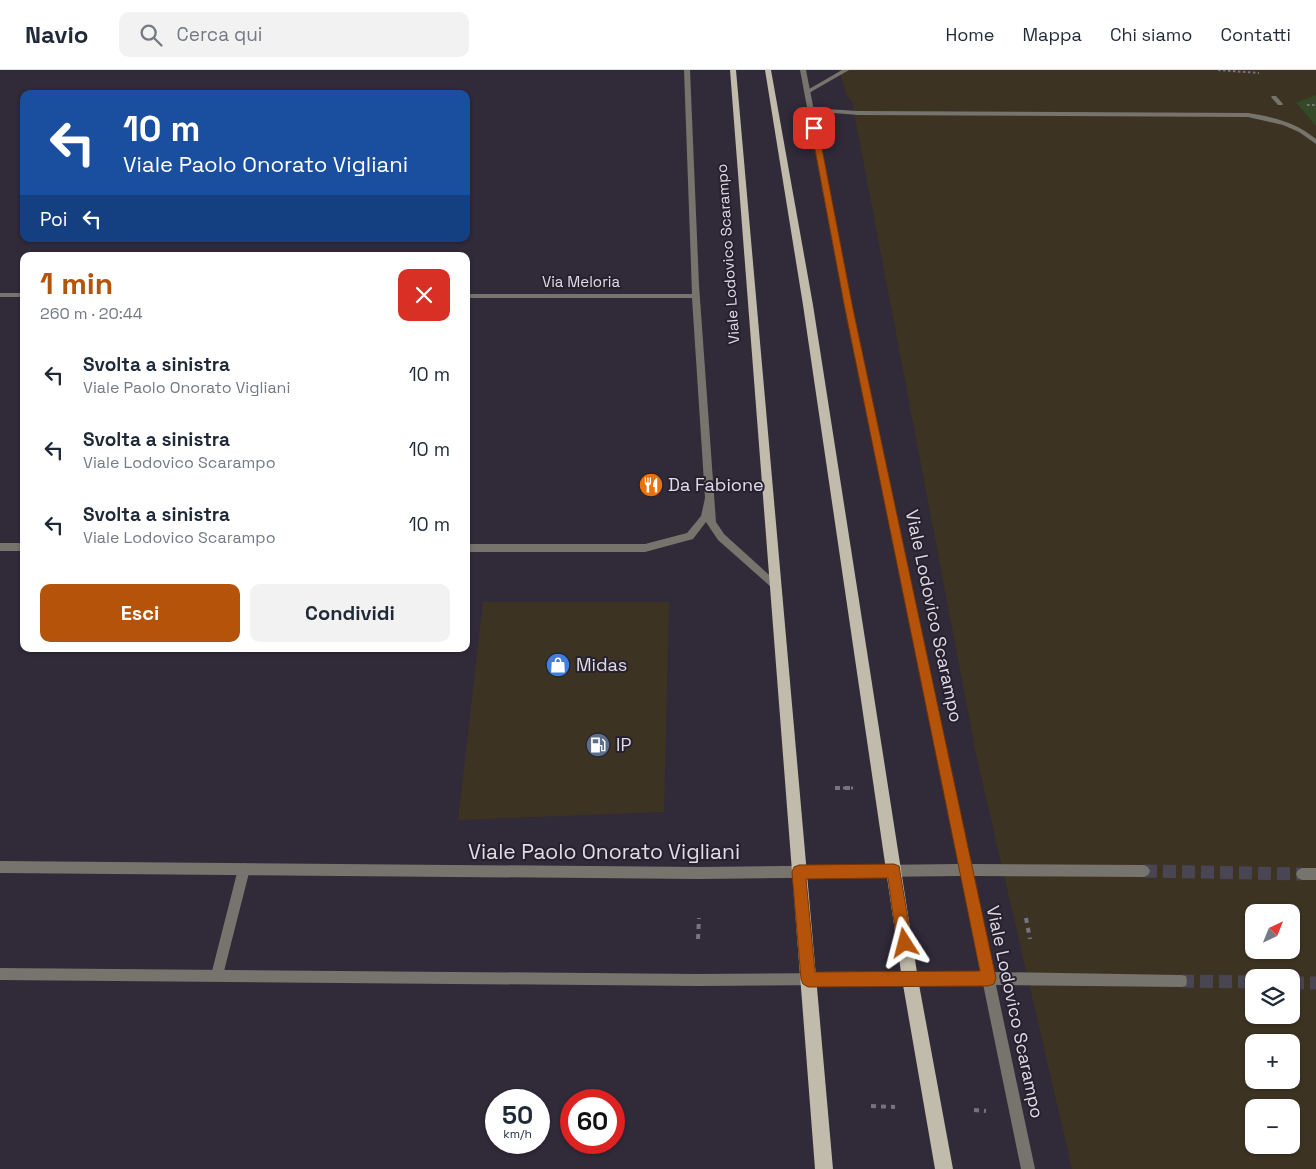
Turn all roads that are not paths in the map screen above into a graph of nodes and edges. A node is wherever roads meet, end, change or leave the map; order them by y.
1 (687, 70) edge
2 (733, 70) edge
3 (768, 70) edge
4 (804, 70) edge
5 (846, 70) edge
6 (807, 92) junction
7 (1274, 97) dead end
8 (1280, 104) dead end
9 (811, 110) junction
10 (1316, 142) edge
11 (0, 295) edge
12 (20, 295) edge
13 (470, 296) edge
14 (696, 296) junction
15 (710, 498) junction
16 (0, 547) edge
17 (20, 547) edge
18 (470, 548) edge
19 (774, 584) junction
20 (0, 867) edge
21 (244, 869) junction
22 (965, 870) junction
23 (894, 871) junction
24 (1144, 871) tunnel mouth
25 (799, 872) junction
26 (1302, 874) tunnel mouth
27 (1316, 874) edge
28 (0, 974) edge
29 (217, 975) junction
30 (988, 978) junction
31 (808, 979) junction
32 (910, 979) junction
33 (1181, 981) tunnel mouth
34 (824, 1169) edge
35 (944, 1169) edge
36 (1028, 1169) edge

1 - 14 street, Viale Lodovico Scarampo
2 - 19 main road, Viale Lodovico Scarampo
3 - 23 main road
4 - 6 street, Viale Lodovico Scarampo
5 - 6 street
6 - 9 street, Viale Lodovico Scarampo
7 - 8 street
9 - 10 street
9 - 22 street, Viale Lodovico Scarampo
11 - 12 street
13 - 14 street, Via Meloria
14 - 15 street, Viale Lodovico Scarampo
15 - 18 street, Viale Lodovico Scarampo
15 - 19 street, Viale Lodovico Scarampo
16 - 17 street
19 - 25 main road, Viale Lodovico Scarampo
20 - 21 street, Viale Paolo Onorato Vigliani
21 - 25 street, Viale Paolo Onorato Vigliani
21 - 29 street
22 - 23 street, Viale Paolo Onorato Vigliani
22 - 24 street, Viale Paolo Onorato Vigliani
22 - 30 street, Viale Lodovico Scarampo
23 - 25 street, Viale Paolo Onorato Vigliani
23 - 32 main road
25 - 31 main road, Viale Lodovico Scarampo
26 - 27 street
28 - 29 street
29 - 31 street
30 - 32 street
30 - 33 street
30 - 36 street, Viale Lodovico Scarampo
31 - 32 street
31 - 34 main road, Viale Lodovico Scarampo
32 - 35 main road

